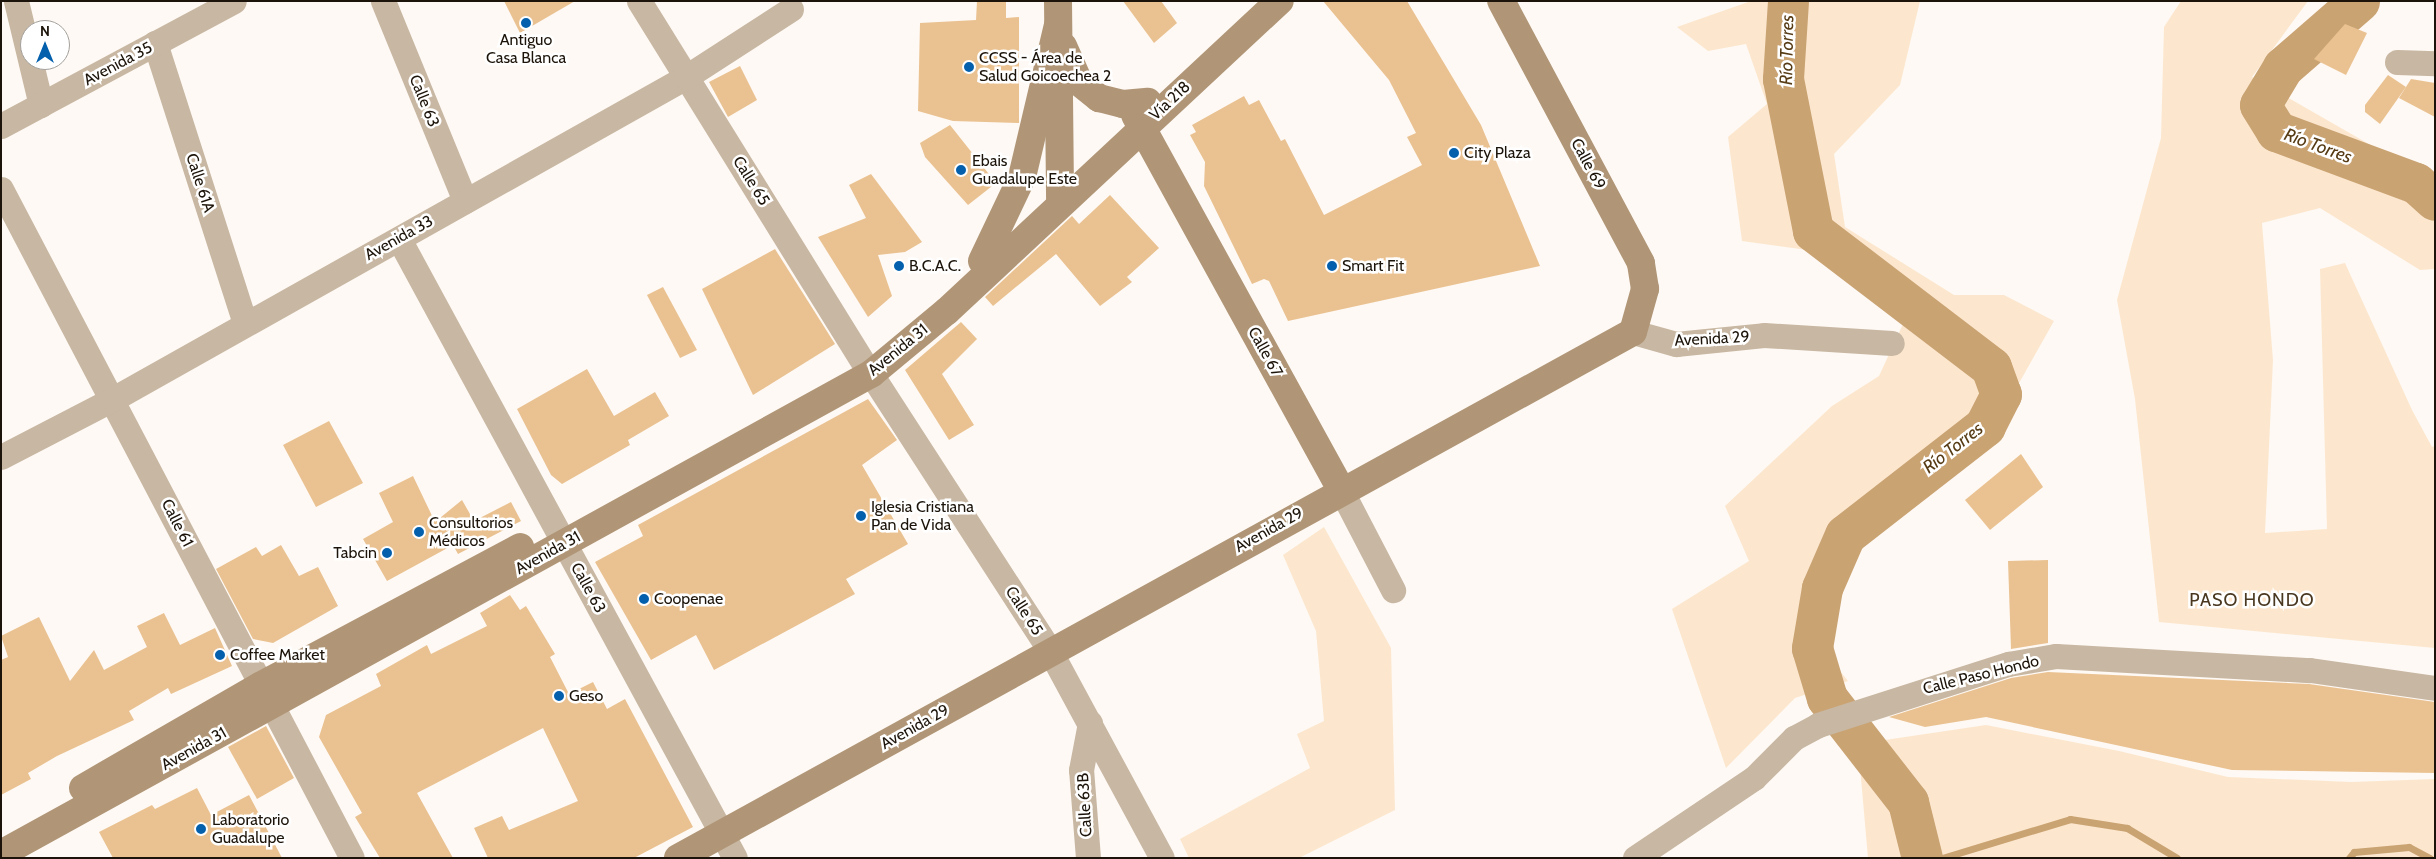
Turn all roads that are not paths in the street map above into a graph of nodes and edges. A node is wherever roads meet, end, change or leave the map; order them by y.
1 (16, 1) edge
2 (383, 1) edge
3 (639, 1) edge
4 (1260, 1) edge
5 (1280, 1) edge
6 (1501, 1) edge
7 (223, 4) edge
8 (792, 9) dead end
9 (1058, 13) edge
10 (155, 44) junction
11 (2397, 62) dead end
12 (2435, 63) edge
13 (686, 77) junction
14 (41, 105) junction
15 (1142, 115) junction
16 (1, 126) edge
17 (1, 189) edge
18 (1059, 192) junction
19 (465, 201) junction
20 (399, 239) junction
21 (982, 261) junction
22 (245, 323) junction
23 (1634, 332) junction
24 (1892, 343) dead end
25 (866, 368) junction
26 (113, 399) junction
27 (1, 457) edge
28 (1341, 490) junction
29 (560, 536) junction
30 (1393, 590) dead end
31 (1050, 651) junction
32 (2435, 688) edge
33 (266, 696) junction
34 (1090, 723) junction
35 (1, 835) edge
36 (729, 846) edge
37 (1, 854) edge
38 (352, 858) edge
39 (678, 858) edge
40 (1088, 858) edge
41 (1162, 858) edge
42 (1634, 858) edge

1 - 14 street
2 - 19 street, Calle 63
3 - 13 street, Calle 65
4 - 15 main road, Vía 218
5 - 15 main road, Vía 218
6 - 23 main road, Calle 69
7 - 10 street, Avenida 35
8 - 13 street, Avenida 33
9 - 15 main road
9 - 18 main road
9 - 21 main road
10 - 14 street, Avenida 35
10 - 22 street, Calle 61A
11 - 12 street
13 - 19 street, Avenida 33
13 - 25 street, Calle 65
14 - 16 street, Avenida 35
15 - 18 main road, Vía 218
15 - 28 main road, Calle 67
17 - 26 street, Calle 61
18 - 21 main road, Avenida 31
18 - 25 main road, Avenida 31
19 - 20 street, Avenida 33
20 - 22 street, Avenida 33
20 - 29 street, Calle 63
21 - 25 main road, Avenida 31
22 - 26 street, Avenida 33
23 - 24 street, Avenida 29
23 - 28 main road, Avenida 29
25 - 29 main road, Avenida 31
25 - 31 street, Calle 65
26 - 27 street, Avenida 33
26 - 33 street, Calle 61
28 - 30 street, Calle 67
28 - 31 main road, Avenida 29
29 - 33 main road, Avenida 31
29 - 36 street, Calle 63
31 - 34 street, Calle 65
31 - 36 main road, Avenida 29
32 - 42 street, Calle Paso Hondo
33 - 35 main road, Avenida 31
33 - 37 main road, Avenida 31
33 - 38 street, Calle 61
34 - 40 street, Calle 63B
34 - 41 street, Calle 65
36 - 39 main road, Avenida 29

